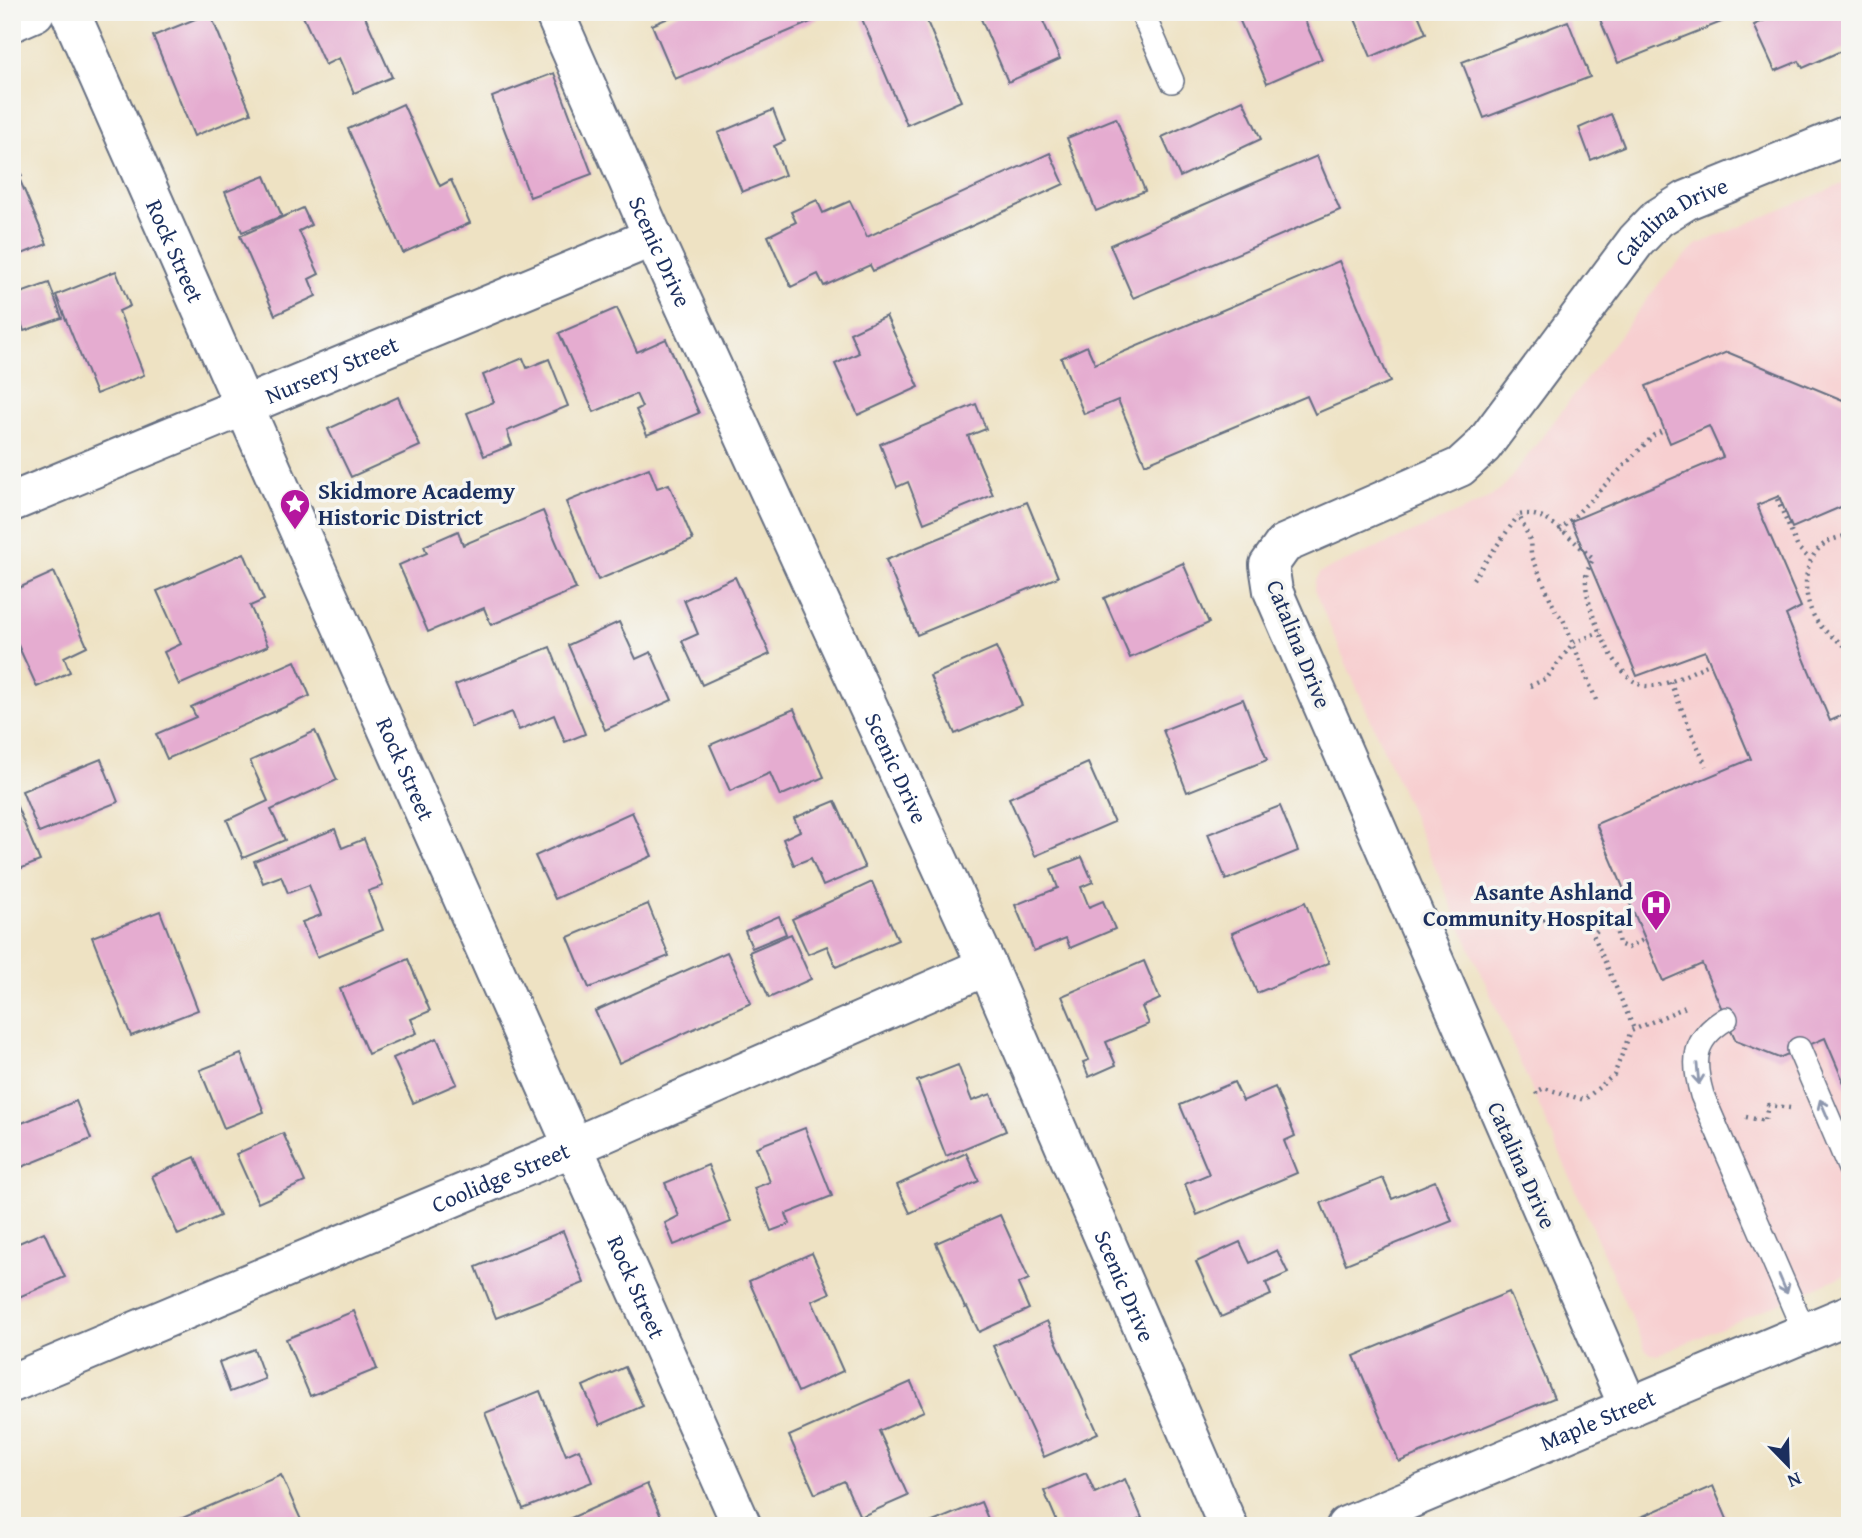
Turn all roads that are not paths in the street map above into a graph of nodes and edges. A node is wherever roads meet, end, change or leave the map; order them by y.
1 (35, 12) edge
2 (70, 12) edge
3 (554, 12) edge
4 (1142, 12) edge
5 (12, 22) edge
6 (1172, 81) dead end
7 (1850, 134) edge
8 (653, 237) junction
9 (242, 406) junction
10 (12, 502) edge
11 (988, 965) junction
12 (1726, 1019) dead end
13 (1799, 1049) dead end
14 (575, 1146) junction
15 (1850, 1168) edge
16 (1850, 1314) edge
17 (1805, 1333) junction
18 (12, 1383) edge
19 (1629, 1408) junction
20 (742, 1526) edge
21 (1228, 1526) edge
22 (1346, 1526) edge

1 - 5 street
2 - 9 street, Rock Street
3 - 8 street, Scenic Drive
4 - 6 lane
7 - 19 street, Catalina Drive
8 - 9 street, Nursery Street
8 - 11 street, Scenic Drive
9 - 10 street, Nursery Street
9 - 14 street, Rock Street
11 - 14 street, Coolidge Street
11 - 21 street, Scenic Drive
12 -> 17 lane
15 -> 13 lane
14 - 18 street, Coolidge Street
14 - 20 street, Rock Street
16 - 17 street, Maple Street
17 - 19 street, Maple Street
19 - 22 street, Maple Street

